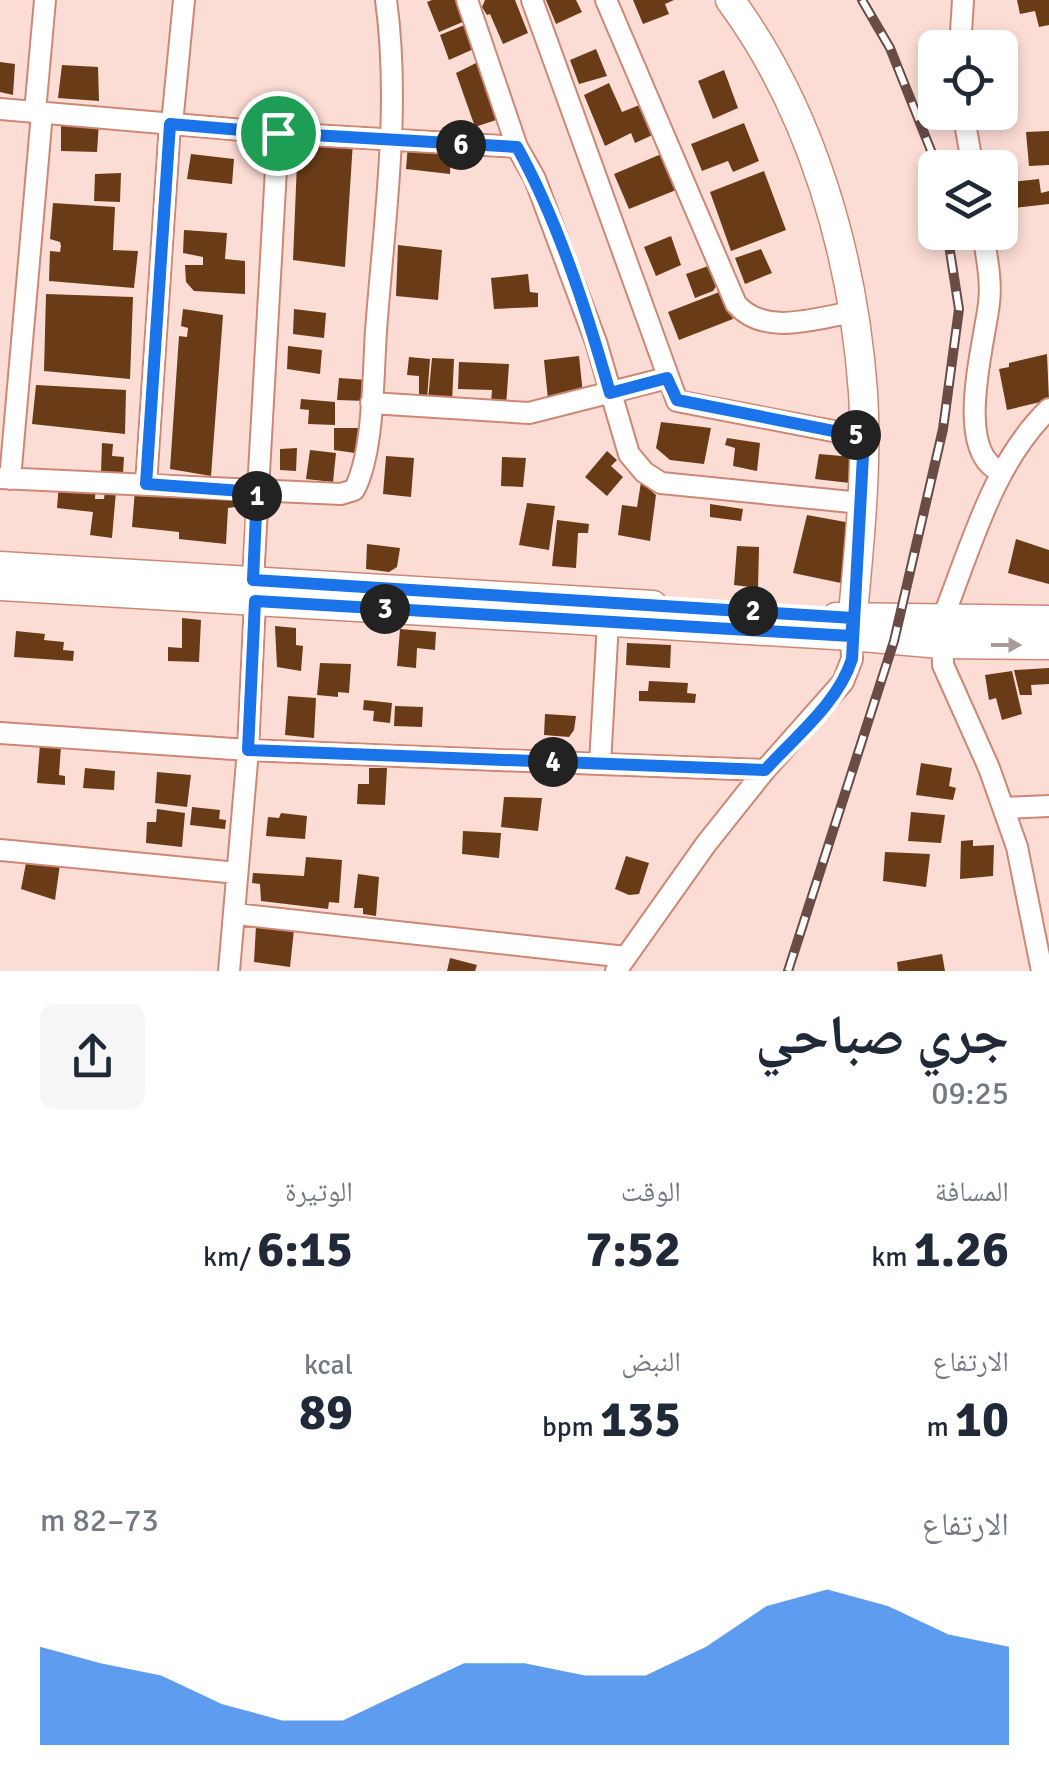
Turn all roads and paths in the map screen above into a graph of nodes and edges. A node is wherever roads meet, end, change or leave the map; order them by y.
1 (45, 0) edge
2 (184, 0) edge
3 (386, 0) edge
4 (467, 0) edge
5 (532, 0) edge
6 (606, 0) edge
7 (730, 0) edge
8 (963, 0) edge
9 (961, 30) edge
10 (0, 110) edge
11 (38, 112) junction
12 (171, 124) junction
13 (278, 133) junction
14 (390, 140) junction
15 (517, 147) junction
16 (985, 250) edge
17 (854, 312) junction
18 (667, 378) junction
19 (610, 393) junction
20 (371, 403) junction
21 (1049, 409) edge
22 (864, 437) junction
23 (1002, 472) junction
24 (5, 478) edge
25 (146, 484) junction
26 (257, 492) junction
27 (861, 503) junction
28 (0, 566) edge
29 (0, 586) edge
30 (254, 591) junction
31 (1049, 620) edge
32 (608, 622) junction
33 (852, 627) junction
34 (941, 632) junction
35 (1049, 645) edge
36 (0, 733) edge
37 (248, 750) junction
38 (600, 764) junction
39 (765, 770) junction
40 (1049, 806) edge
41 (1004, 808) junction
42 (0, 850) edge
43 (237, 873) junction
44 (236, 914) junction
45 (621, 964) edge
46 (228, 971) edge
47 (1042, 971) edge

1 - 11 street
2 - 12 street
3 - 14 street
4 - 15 street
5 - 18 street
6 - 17 street
7 - 17 main road
8 - 9 street
10 - 11 street
11 - 12 street
11 - 24 street
12 - 13 street
12 - 25 street
13 - 14 street
13 - 26 street
14 - 15 street
14 - 20 street
15 - 19 street
16 - 23 street
17 - 22 main road
18 - 19 street
18 - 22 street
19 - 20 street
19 - 27 street
20 - 26 street
21 - 23 street
22 - 27 main road
23 - 34 street
24 - 25 street
25 - 26 street
26 - 30 street
27 - 33 main road
28 - 30 main road
29 - 30 main road
30 - 32 main road
30 - 33 main road
30 - 37 street
31 - 34 main road
32 - 33 main road
32 - 38 street
33 - 34 main road
33 - 39 street
34 -> 35 main road
34 - 41 street
36 - 37 street
37 - 38 street
37 - 43 street
38 - 39 street
39 - 45 street
40 - 41 street
41 - 47 street
42 - 43 street
43 - 44 street
44 - 45 street
44 - 46 street

